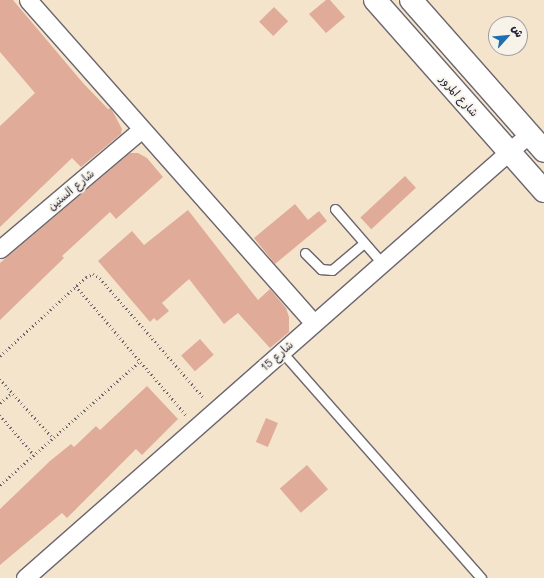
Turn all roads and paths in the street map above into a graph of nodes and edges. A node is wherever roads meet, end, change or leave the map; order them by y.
1 (28, 0) edge
2 (375, 0) edge
3 (411, 0) edge
4 (141, 130) junction
5 (529, 134) junction
6 (509, 151) junction
7 (544, 151) edge
8 (544, 191) edge
9 (335, 209) dead end
10 (364, 243) junction
11 (0, 249) edge
12 (305, 253) dead end
13 (382, 263) junction
14 (76, 286) junction
15 (314, 323) junction
16 (282, 352) junction
17 (0, 356) edge
18 (140, 361) junction
19 (0, 379) edge
20 (12, 393) junction
21 (0, 403) edge
22 (215, 411) junction
23 (0, 414) edge
24 (197, 427) junction
25 (53, 438) junction
26 (34, 455) junction
27 (0, 485) edge
28 (25, 578) edge
29 (480, 578) edge

1 - 4 street
2 - 6 street, شارع المرور
3 - 5 street
4 - 11 street, شارع الستين
4 - 15 street
5 - 6 street, شارع 15
5 - 7 street
6 - 8 street, شارع المرور
6 - 13 street, شارع 15
9 - 10 lane
10 - 12 lane
10 - 13 lane
13 - 15 street, شارع 15
14 - 17 path
14 - 18 path
14 - 22 path
15 - 16 street, شارع 15
16 - 22 street, شارع 15
16 - 29 lane
18 - 24 path
18 - 25 path
19 - 20 path
20 - 21 path
20 - 25 path
22 - 24 street, شارع 15
23 - 26 path
24 - 28 street, شارع 15
25 - 26 path
26 - 27 path

